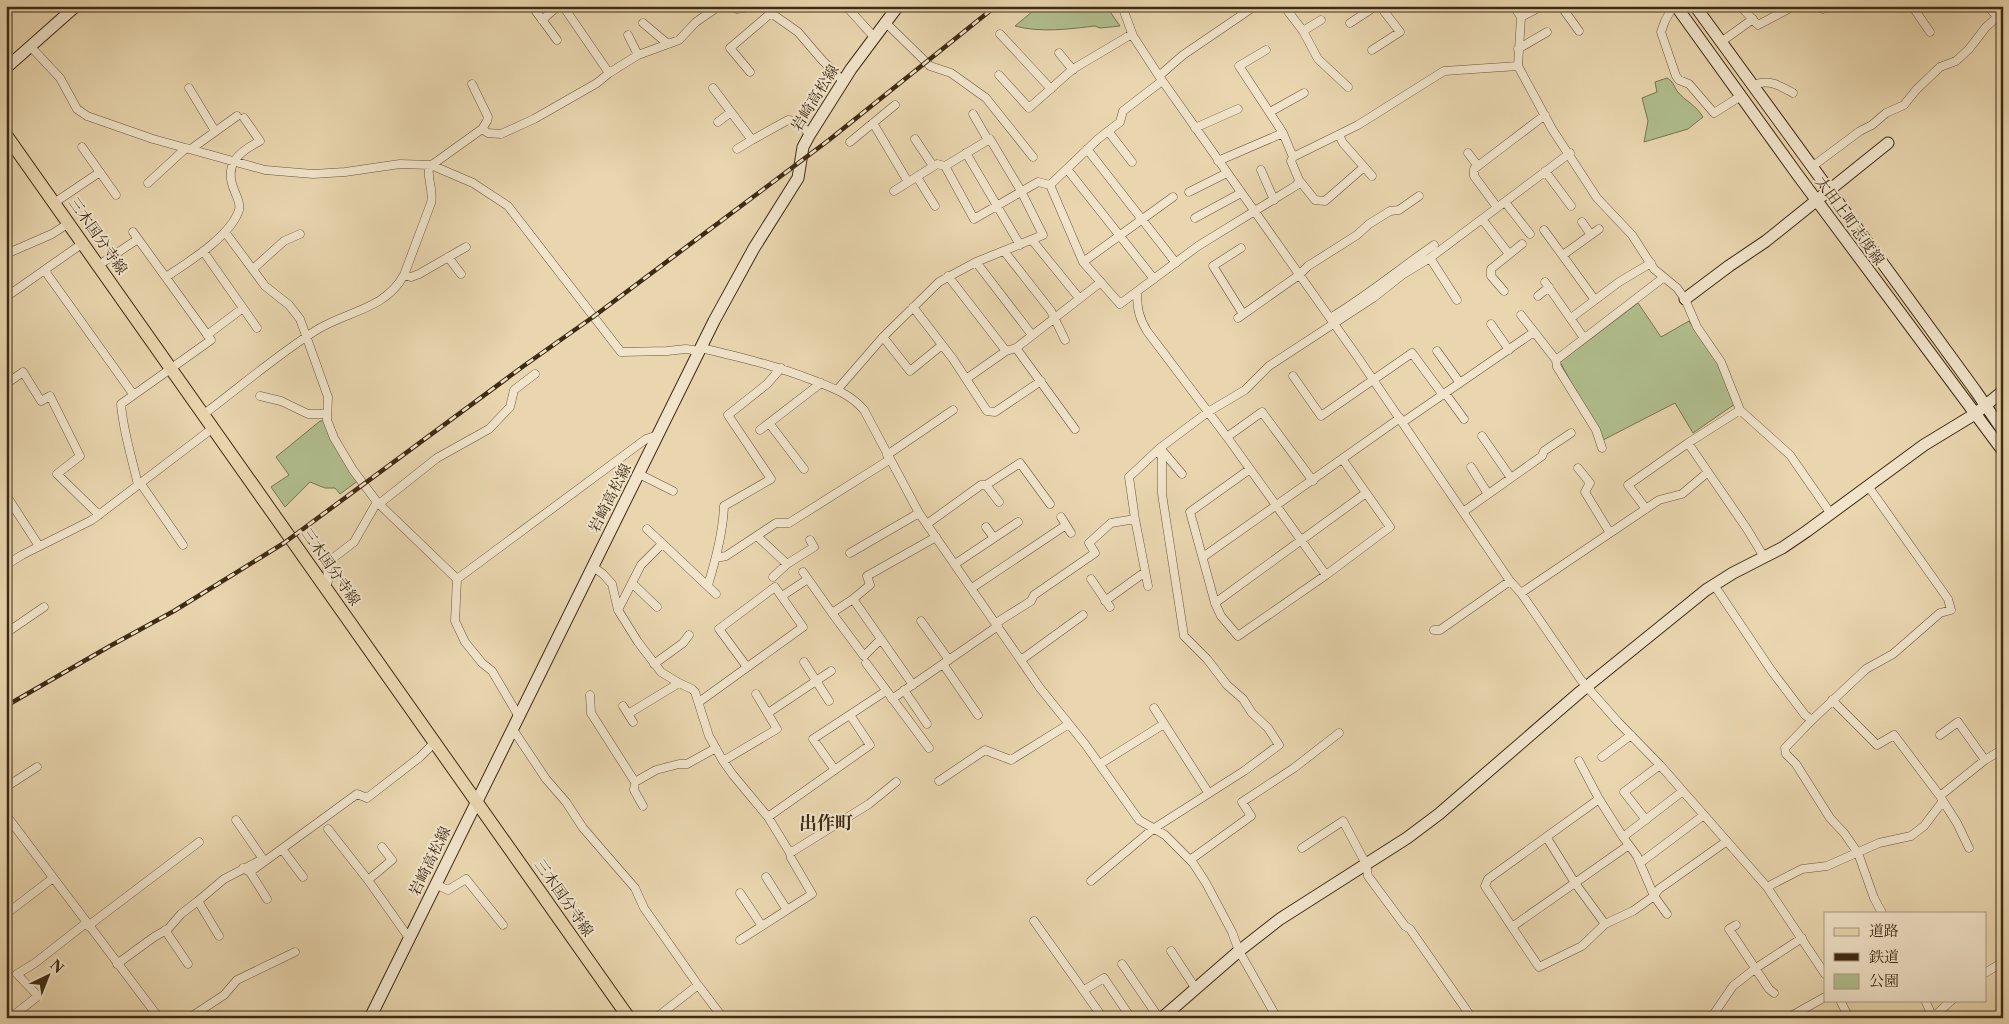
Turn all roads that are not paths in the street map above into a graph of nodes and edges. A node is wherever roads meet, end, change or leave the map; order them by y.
1 (8, 6) edge
2 (76, 6) edge
3 (532, 6) edge
4 (558, 6) edge
5 (563, 6) edge
6 (719, 6) edge
7 (730, 6) edge
8 (757, 6) edge
9 (764, 6) edge
10 (846, 6) edge
11 (898, 6) edge
12 (1122, 6) edge
13 (1255, 6) edge
14 (1284, 6) edge
15 (1378, 6) edge
16 (1514, 6) edge
17 (1542, 6) edge
18 (1547, 6) edge
19 (1554, 6) edge
20 (1561, 6) edge
21 (1675, 6) edge
22 (1695, 6) edge
23 (1740, 6) edge
24 (1794, 6) edge
25 (1812, 6) edge
26 (1835, 6) edge
27 (1912, 6) edge
28 (1988, 6) edge
29 (6, 10) edge
30 (1242, 10) edge
31 (771, 13) junction
32 (2000, 15) edge
33 (1521, 17) junction
34 (1753, 19) junction
35 (542, 20) junction
36 (1321, 20) dead end
37 (643, 22) dead end
38 (885, 22) junction
39 (1350, 23) dead end
40 (1303, 31) junction
41 (1579, 31) dead end
42 (1547, 32) dead end
43 (1930, 32) dead end
44 (1000, 34) dead end
45 (1132, 34) junction
46 (628, 35) dead end
47 (874, 37) junction
48 (558, 40) dead end
49 (1721, 42) junction
50 (668, 44) junction
51 (31, 47) junction
52 (1518, 49) junction
53 (1266, 50) dead end
54 (1372, 50) dead end
55 (1059, 53) dead end
56 (638, 55) junction
57 (1518, 66) junction
58 (6, 68) edge
59 (1073, 70) junction
60 (750, 72) dead end
61 (609, 73) junction
62 (999, 75) dead end
63 (1160, 79) junction
64 (843, 81) junction
65 (472, 84) dead end
66 (1753, 85) junction
67 (1348, 87) dead end
68 (189, 88) dead end
69 (713, 88) dead end
70 (1051, 89) junction
71 (1304, 93) dead end
72 (1793, 93) dead end
73 (1741, 96) junction
74 (895, 105) dead end
75 (1238, 109) dead end
76 (731, 112) junction
77 (1270, 112) junction
78 (973, 114) dead end
79 (1545, 115) junction
80 (718, 122) dead end
81 (873, 123) junction
82 (1195, 128) junction
83 (482, 129) junction
84 (215, 131) junction
85 (1108, 131) junction
86 (1284, 133) junction
87 (810, 134) junction
88 (1339, 135) junction
89 (6, 136) edge
90 (915, 138) dead end
91 (752, 140) junction
92 (988, 140) junction
93 (850, 142) dead end
94 (1888, 143) dead end
95 (82, 147) dead end
96 (188, 149) junction
97 (737, 149) dead end
98 (1087, 150) junction
99 (966, 153) junction
100 (1468, 153) dead end
101 (1570, 153) junction
102 (1033, 157) dead end
103 (1293, 157) junction
104 (1218, 161) junction
105 (232, 162) junction
106 (1132, 162) dead end
107 (431, 165) junction
108 (933, 166) junction
109 (945, 166) junction
110 (1478, 166) junction
111 (1813, 166) junction
112 (1364, 167) junction
113 (1066, 169) junction
114 (1261, 170) dead end
115 (1545, 171) junction
116 (100, 172) junction
117 (1227, 173) junction
118 (1372, 176) dead end
119 (917, 177) junction
120 (1299, 180) junction
121 (908, 182) junction
122 (148, 183) dead end
123 (1050, 185) junction
124 (1830, 190) junction
125 (894, 191) dead end
126 (1021, 192) junction
127 (1189, 192) dead end
128 (1241, 193) junction
129 (116, 195) dead end
130 (1419, 196) dead end
131 (1173, 197) dead end
132 (1274, 200) junction
133 (1817, 201) junction
134 (1505, 202) junction
135 (54, 203) junction
136 (935, 206) dead end
137 (997, 206) junction
138 (1571, 206) dead end
139 (1497, 207) junction
140 (1254, 213) junction
141 (1195, 218) dead end
142 (1141, 219) junction
143 (1482, 219) junction
144 (1582, 222) dead end
145 (69, 224) junction
146 (1599, 229) dead end
147 (1544, 230) dead end
148 (225, 232) junction
149 (300, 234) dead end
150 (1530, 234) dead end
151 (1591, 235) junction
152 (1120, 236) junction
153 (1032, 240) junction
154 (83, 243) junction
155 (1522, 244) dead end
156 (1020, 245) junction
157 (1434, 245) dead end
158 (466, 247) dead end
159 (1241, 248) dead end
160 (1004, 251) junction
161 (203, 252) junction
162 (6, 254) edge
163 (1509, 254) junction
164 (1563, 255) junction
165 (448, 257) junction
166 (1430, 258) junction
167 (976, 262) junction
168 (1083, 262) junction
169 (1176, 263) junction
170 (1651, 264) junction
171 (99, 265) junction
172 (253, 269) junction
173 (46, 271) junction
174 (461, 274) dead end
175 (404, 275) junction
176 (1299, 275) junction
177 (948, 276) junction
178 (166, 277) junction
179 (1664, 278) junction
180 (1154, 279) junction
181 (1101, 282) junction
182 (1137, 292) junction
183 (1504, 292) dead end
184 (6, 296) edge
185 (1538, 296) dead end
186 (1080, 298) junction
187 (1685, 299) junction
188 (1457, 300) dead end
189 (1595, 300) junction
190 (243, 308) junction
191 (913, 308) junction
192 (1521, 315) dead end
193 (1054, 318) junction
194 (1571, 318) junction
195 (1332, 320) junction
196 (1491, 324) dead end
197 (257, 328) dead end
198 (1534, 332) junction
199 (207, 335) junction
200 (1032, 335) junction
201 (307, 336) junction
202 (883, 337) junction
203 (1584, 338) junction
204 (1065, 340) dead end
205 (942, 345) junction
206 (1016, 348) junction
207 (700, 350) junction
208 (1508, 350) junction
209 (1006, 351) junction
210 (1437, 351) dead end
211 (1556, 360) junction
212 (172, 368) junction
213 (781, 368) junction
214 (535, 374) dead end
215 (1293, 376) dead end
216 (966, 379) junction
217 (1373, 379) junction
218 (1041, 381) junction
219 (821, 383) junction
220 (1460, 383) junction
221 (6, 384) edge
222 (837, 390) junction
223 (2003, 391) edge
224 (133, 394) junction
225 (1444, 394) junction
226 (260, 396) dead end
227 (1985, 405) junction
228 (953, 410) dead end
229 (1740, 410) junction
230 (1208, 412) junction
231 (204, 414) junction
232 (326, 414) junction
233 (1975, 414) junction
234 (1464, 419) dead end
235 (1401, 420) junction
236 (769, 423) junction
237 (213, 428) junction
238 (1075, 429) dead end
239 (760, 430) dead end
240 (2003, 431) edge
241 (1571, 433) dead end
242 (659, 434) junction
243 (1482, 436) dead end
244 (1228, 437) junction
245 (1688, 443) junction
246 (1160, 448) junction
247 (1602, 448) dead end
248 (2003, 452) edge
249 (1542, 456) junction
250 (888, 457) junction
251 (1343, 460) junction
252 (1548, 464) dead end
253 (1470, 467) dead end
254 (1578, 468) dead end
255 (804, 469) dead end
256 (1250, 469) junction
257 (1708, 472) junction
258 (639, 474) junction
259 (1182, 474) dead end
260 (1511, 478) junction
261 (1313, 481) junction
262 (140, 484) junction
263 (986, 485) junction
264 (1868, 486) junction
265 (673, 490) dead end
266 (1366, 493) junction
267 (1488, 494) junction
268 (6, 495) edge
269 (998, 502) dead end
270 (378, 503) junction
271 (1050, 504) dead end
272 (1278, 506) junction
273 (1646, 509) junction
274 (1463, 512) junction
275 (919, 513) junction
276 (1831, 514) junction
277 (99, 516) junction
278 (1061, 517) dead end
279 (1135, 519) junction
280 (1018, 522) dead end
281 (927, 524) junction
282 (1066, 525) junction
283 (986, 527) dead end
284 (647, 528) dead end
285 (1071, 533) dead end
286 (1610, 533) junction
287 (757, 536) junction
288 (936, 537) junction
289 (994, 538) junction
290 (810, 540) dead end
291 (1302, 540) junction
292 (662, 544) junction
293 (183, 545) dead end
294 (39, 546) junction
295 (850, 553) dead end
296 (1203, 557) junction
297 (1764, 557) junction
298 (716, 558) junction
299 (788, 564) junction
300 (955, 564) junction
301 (6, 565) edge
302 (592, 566) junction
303 (1145, 572) junction
304 (1326, 575) junction
305 (774, 577) dead end
306 (457, 579) junction
307 (1091, 579) dead end
308 (1510, 581) junction
309 (632, 583) junction
310 (708, 585) junction
311 (1714, 585) junction
312 (1148, 586) dead end
313 (326, 587) junction
314 (972, 588) junction
315 (1521, 593) junction
316 (716, 594) dead end
317 (782, 596) junction
318 (853, 599) junction
319 (1216, 603) junction
320 (657, 606) dead end
321 (44, 607) dead end
322 (618, 610) junction
323 (832, 613) junction
324 (1083, 615) dead end
325 (921, 621) dead end
326 (997, 624) junction
327 (1434, 630) dead end
328 (6, 633) edge
329 (689, 635) dead end
330 (881, 639) junction
331 (1021, 660) junction
332 (804, 662) dead end
333 (946, 662) junction
334 (654, 664) junction
335 (866, 664) dead end
336 (747, 667) junction
337 (831, 671) dead end
338 (816, 681) junction
339 (679, 683) junction
340 (913, 684) junction
341 (1587, 687) junction
342 (904, 690) junction
343 (886, 691) junction
344 (756, 694) dead end
345 (590, 695) dead end
346 (892, 699) junction
347 (829, 700) dead end
348 (1832, 700) junction
349 (699, 702) junction
350 (623, 706) dead end
351 (1154, 708) dead end
352 (768, 713) junction
353 (628, 714) junction
354 (518, 715) junction
355 (850, 715) junction
356 (978, 715) dead end
357 (1812, 720) junction
358 (633, 722) dead end
359 (927, 724) dead end
360 (1069, 724) junction
361 (1164, 724) junction
362 (512, 728) junction
363 (1339, 733) dead end
364 (1630, 735) junction
365 (1940, 735) dead end
366 (435, 742) junction
367 (716, 748) junction
368 (929, 748) dead end
369 (2003, 749) edge
370 (1602, 757) dead end
371 (723, 760) junction
372 (1579, 760) dead end
373 (1985, 760) junction
374 (1100, 764) junction
375 (1660, 765) junction
376 (37, 767) dead end
377 (835, 770) junction
378 (939, 781) dead end
379 (635, 782) junction
380 (896, 782) dead end
381 (6, 787) edge
382 (1206, 789) dead end
383 (1684, 791) junction
384 (1599, 798) junction
385 (1942, 798) junction
386 (476, 801) junction
387 (644, 806) dead end
388 (6, 815) edge
389 (1704, 815) junction
390 (768, 817) junction
391 (236, 820) dead end
392 (1646, 820) junction
393 (328, 829) dead end
394 (1153, 829) junction
395 (1547, 838) junction
396 (1622, 838) junction
397 (1727, 841) junction
398 (200, 842) dead end
399 (1629, 845) junction
400 (382, 847) dead end
401 (1302, 848) dead end
402 (1969, 848) dead end
403 (282, 849) junction
404 (790, 853) junction
405 (1858, 853) junction
406 (1190, 860) junction
407 (1640, 863) junction
408 (1366, 864) junction
409 (247, 870) junction
410 (303, 877) dead end
411 (766, 877) dead end
412 (53, 878) junction
413 (368, 880) junction
414 (1091, 881) dead end
415 (1575, 883) junction
416 (435, 884) junction
417 (1767, 887) junction
418 (740, 893) dead end
419 (1654, 896) junction
420 (267, 899) dead end
421 (198, 901) junction
422 (788, 910) junction
423 (1881, 912) edge
424 (6, 914) edge
425 (1667, 914) dead end
426 (1034, 921) dead end
427 (87, 924) junction
428 (1605, 924) junction
429 (1736, 924) dead end
430 (503, 925) dead end
431 (762, 926) junction
432 (1512, 927) junction
433 (166, 930) junction
434 (219, 936) dead end
435 (409, 938) junction
436 (1802, 938) junction
437 (740, 940) dead end
438 (1171, 951) dead end
439 (1239, 951) junction
440 (295, 952) dead end
441 (2003, 962) edge
442 (117, 964) junction
443 (188, 964) dead end
444 (1122, 964) dead end
445 (1756, 968) junction
446 (1824, 972) edge
447 (1986, 972) edge
448 (698, 985) junction
449 (1196, 989) junction
450 (1084, 990) junction
451 (1774, 993) dead end
452 (1824, 998) edge
453 (1841, 1002) edge
454 (1926, 1002) edge
455 (1950, 1002) edge
456 (1793, 1015) dead end
457 (14, 1016) dead end
458 (159, 1018) edge
459 (188, 1018) edge
460 (370, 1018) edge
461 (629, 1018) edge
462 (656, 1018) edge
463 (723, 1018) edge
464 (1103, 1018) edge
465 (1131, 1018) edge
466 (1161, 1018) edge
467 (1278, 1018) edge
468 (1472, 1018) edge
469 (1711, 1018) edge
470 (1849, 1018) edge
471 (1933, 1018) edge

1 - 29 street
2 - 51 main road
3 - 35 street
4 - 35 street
5 - 61 street
6 - 50 street
7 - 8 street
9 - 31 street
10 - 47 street
11 - 38 main road, 岩崎高松線
12 - 45 street
13 - 30 street
14 - 40 street
15 - 39 street
15 - 54 street
16 - 33 street
17 - 33 street
18 - 19 street
20 - 41 street
21 - 73 main road, 太田上町志度線
21 - 73 street
22 - 49 main road, 太田上町志度線
23 - 34 street
24 - 34 street
25 - 26 street
27 - 43 street
28 - 32 street
30 - 63 street
31 - 60 street
31 - 64 street
32 - 111 street
33 - 52 street
34 - 49 street
35 - 48 street
36 - 40 street
37 - 50 street
38 - 47 main road, 岩崎高松線
38 - 102 street
40 - 67 street
42 - 52 street
44 - 70 street
45 - 59 street
45 - 63 street
46 - 56 street
47 - 64 main road, 岩崎高松線
49 - 66 main road, 太田上町志度線
50 - 56 street
51 - 58 main road
51 - 96 street
52 - 57 street
53 - 77 street
55 - 59 street
56 - 61 street
57 - 79 street
57 - 88 street
59 - 70 street
61 - 83 street
62 - 70 street
63 - 82 street
63 - 85 street
64 - 87 main road, 岩崎高松線
65 - 83 street
66 - 72 street
66 - 111 main road, 太田上町志度線
68 - 84 street
69 - 76 street
71 - 77 street
73 - 133 main road, 太田上町志度線
74 - 81 street
75 - 82 street
76 - 80 street
76 - 91 street
77 - 86 street
78 - 92 street
79 - 101 street
79 - 110 street
81 - 93 street
81 - 121 street
82 - 104 street
83 - 107 street
84 - 96 street
84 - 105 street
85 - 98 street
85 - 106 street
86 - 103 street
86 - 104 street
87 - 91 street
87 - 207 main road, 岩崎高松線
88 - 103 street
88 - 112 street
89 - 135 main road, 三木国分寺線
90 - 108 street
91 - 97 street
92 - 99 street
92 - 126 street
94 - 124 main road
95 - 116 street
96 - 105 street
96 - 122 street
98 - 113 street
98 - 142 street
99 - 109 street
99 - 137 street
100 - 110 street
101 - 115 street
101 - 170 street
103 - 120 street
104 - 117 street
105 - 107 street
105 - 148 street
107 - 175 street
107 - 207 street
108 - 109 street
108 - 119 street
109 - 137 street
110 - 139 street
111 - 124 main road, 太田上町志度線
112 - 118 street
112 - 120 street
113 - 123 street
113 - 152 street
114 - 132 street
115 - 134 street
115 - 138 street
116 - 129 street
116 - 135 street
117 - 127 street
117 - 128 street
119 - 121 street
119 - 136 street
120 - 132 street
121 - 125 street
123 - 126 street
123 - 168 street
124 - 133 main road
124 - 227 main road, 太田上町志度線
126 - 137 street
126 - 153 street
128 - 140 street
128 - 141 street
130 - 176 street
131 - 142 street
132 - 140 street
133 - 187 main road
133 - 233 main road, 太田上町志度線
134 - 139 street
134 - 150 street
135 - 145 main road, 三木国分寺線
137 - 156 street
139 - 143 street
140 - 169 street
140 - 176 street
142 - 152 street
142 - 169 street
143 - 163 street
143 - 166 street
144 - 151 street
145 - 154 main road, 三木国分寺線
145 - 162 street
146 - 151 street
147 - 164 street
148 - 161 street
148 - 172 street
149 - 172 street
151 - 164 street
152 - 168 street
152 - 180 street
153 - 156 street
153 - 186 street
154 - 171 main road, 三木国分寺線
154 - 173 street
155 - 163 street
156 - 160 street
157 - 195 street
158 - 165 street
159 - 176 street
160 - 167 street
160 - 193 street
161 - 178 street
161 - 190 street
163 - 183 street
164 - 189 street
165 - 174 street
165 - 175 street
166 - 188 street
166 - 195 street
167 - 177 street
167 - 200 street
168 - 181 street
169 - 180 street
170 - 179 street
170 - 189 street
171 - 178 street
171 - 212 main road, 三木国分寺線
172 - 201 street
173 - 184 street
173 - 224 street
175 - 201 street
176 - 195 street
177 - 191 street
177 - 209 street
178 - 199 street
179 - 187 street
179 - 203 street
180 - 182 street
181 - 182 street
181 - 186 street
182 - 230 street
185 - 194 street
186 - 193 street
187 - 229 street
189 - 194 street
190 - 197 street
190 - 199 street
191 - 202 street
191 - 205 street
192 - 198 street
193 - 200 street
193 - 204 street
194 - 203 street
195 - 217 street
195 - 230 street
196 - 208 street
198 - 208 street
198 - 211 street
199 - 212 street
200 - 206 street
201 - 231 street
201 - 232 street
202 - 205 street
202 - 222 street
203 - 211 street
205 - 216 street
206 - 209 street
206 - 218 street
207 - 213 street
207 - 242 main road, 岩崎高松線
208 - 220 street
209 - 216 street
210 - 220 street
211 - 247 street
212 - 224 street
212 - 231 main road, 三木国分寺線
213 - 219 street
213 - 298 street
214 - 270 street
215 - 217 street
216 - 218 street
217 - 225 street
217 - 235 street
218 - 238 street
219 - 222 street
219 - 236 street
220 - 225 street
221 - 277 street
222 - 250 street
223 - 227 main road
224 - 262 street
225 - 234 street
225 - 235 street
226 - 232 street
227 - 233 main road
227 - 240 main road, 太田上町志度線
228 - 250 street
229 - 245 street
229 - 276 street
230 - 244 street
230 - 246 street
231 - 237 main road, 三木国分寺線
232 - 270 street
233 - 248 main road, 太田上町志度線
233 - 264 main road
235 - 251 street
235 - 274 street
236 - 239 street
236 - 255 street
237 - 262 street
237 - 313 main road, 三木国分寺線
241 - 249 street
242 - 258 main road, 岩崎高松線
242 - 306 street
243 - 260 street
244 - 256 street
244 - 261 street
245 - 257 street
245 - 273 street
246 - 259 street
246 - 279 street
246 - 394 street
249 - 252 street
249 - 260 street
250 - 275 street
250 - 287 street
251 - 261 street
251 - 266 street
253 - 267 street
254 - 286 street
256 - 272 street
256 - 296 street
257 - 273 street
257 - 297 street
258 - 265 street
258 - 302 main road, 岩崎高松線
260 - 267 street
261 - 272 street
262 - 277 street
262 - 293 street
263 - 269 street
263 - 271 street
263 - 281 street
264 - 276 main road
264 - 348 street
266 - 291 street
266 - 304 street
267 - 274 street
268 - 294 street
270 - 306 street
270 - 313 street
272 - 291 street
272 - 296 street
273 - 286 street
274 - 308 street
275 - 281 street
275 - 295 street
276 - 297 main road
277 - 294 street
278 - 282 street
279 - 303 street
279 - 326 street
280 - 289 street
281 - 288 street
282 - 285 street
282 - 314 street
283 - 289 street
284 - 292 street
286 - 315 street
287 - 298 street
287 - 299 street
288 - 300 street
288 - 318 street
289 - 300 street
290 - 299 street
291 - 304 street
291 - 319 street
292 - 309 street
292 - 310 street
294 - 301 street
296 - 319 street
297 - 311 main road
298 - 310 street
299 - 305 street
300 - 314 street
302 - 322 street
302 - 354 main road, 岩崎高松線
303 - 307 street
303 - 312 street
304 - 319 street
306 - 354 street
308 - 315 street
308 - 327 street
309 - 320 street
309 - 322 street
310 - 316 street
311 - 341 main road
311 - 357 street
313 - 366 main road, 三木国分寺線
314 - 326 street
315 - 341 street
317 - 323 street
317 - 336 street
317 - 336 street
318 - 323 street
318 - 330 street
321 - 328 street
322 - 334 street
323 - 330 street
324 - 331 street
325 - 333 street
326 - 331 street
326 - 333 street
329 - 334 street
330 - 340 street
331 - 360 street
332 - 338 street
333 - 340 street
333 - 356 street
334 - 339 street
335 - 343 street
336 - 349 street
337 - 338 street
338 - 347 street
338 - 352 street
339 - 349 street
339 - 353 street
340 - 342 street
341 - 364 street
341 - 408 main road
342 - 346 street
342 - 359 street
343 - 346 street
343 - 355 street
344 - 352 street
345 - 379 street
346 - 368 street
348 - 357 street
348 - 385 street
349 - 367 street
350 - 353 street
351 - 361 street
352 - 371 street
353 - 358 street
354 - 362 main road, 岩崎高松線
355 - 377 street
355 - 377 street
357 - 405 street
360 - 374 street
360 - 378 street
361 - 374 street
361 - 382 street
362 - 386 main road, 岩崎高松線
362 - 448 street
363 - 406 street
364 - 370 street
364 - 375 street
365 - 373 street
366 - 386 main road, 三木国分寺線
366 - 403 street
367 - 371 street
367 - 379 street
369 - 373 street
371 - 390 street
372 - 384 street
373 - 385 street
374 - 394 street
375 - 383 street
375 - 392 street
376 - 381 street
377 - 390 street
379 - 387 street
380 - 404 street
383 - 389 street
383 - 392 street
384 - 395 street
384 - 396 street
385 - 402 street
385 - 405 street
386 - 416 main road, 岩崎高松線
386 - 461 main road, 三木国分寺線
388 - 412 street
389 - 397 street
389 - 407 street
390 - 404 street
391 - 409 street
392 - 396 street
393 - 413 street
394 - 406 street
394 - 414 street
395 - 415 street
395 - 432 street
396 - 399 street
397 - 417 street
397 - 419 street
398 - 427 street
399 - 407 street
399 - 415 street
400 - 413 street
401 - 408 street
403 - 409 street
403 - 410 street
404 - 422 street
405 - 417 street
405 - 423 street
406 - 439 street
407 - 419 street
408 - 439 main road
408 - 468 street
409 - 420 street
409 - 421 street
411 - 422 street
412 - 424 street
412 - 427 street
413 - 435 street
415 - 428 street
415 - 432 street
416 - 430 street
416 - 435 main road, 岩崎高松線
417 - 436 street
418 - 431 street
419 - 425 street
419 - 428 street
421 - 433 street
421 - 434 street
422 - 431 street
426 - 450 street
427 - 442 street
427 - 457 street
428 - 432 street
429 - 445 street
431 - 437 street
433 - 442 street
433 - 443 street
435 - 460 main road, 岩崎高松線
436 - 445 street
436 - 446 street
438 - 449 street
439 - 449 main road
439 - 467 street
440 - 459 street
441 - 447 street
442 - 458 street
444 - 466 street
445 - 451 street
445 - 469 street
448 - 462 street
448 - 463 street
449 - 466 main road
450 - 464 street
450 - 465 street
452 - 456 street
453 - 470 street
454 - 471 street
455 - 471 street

